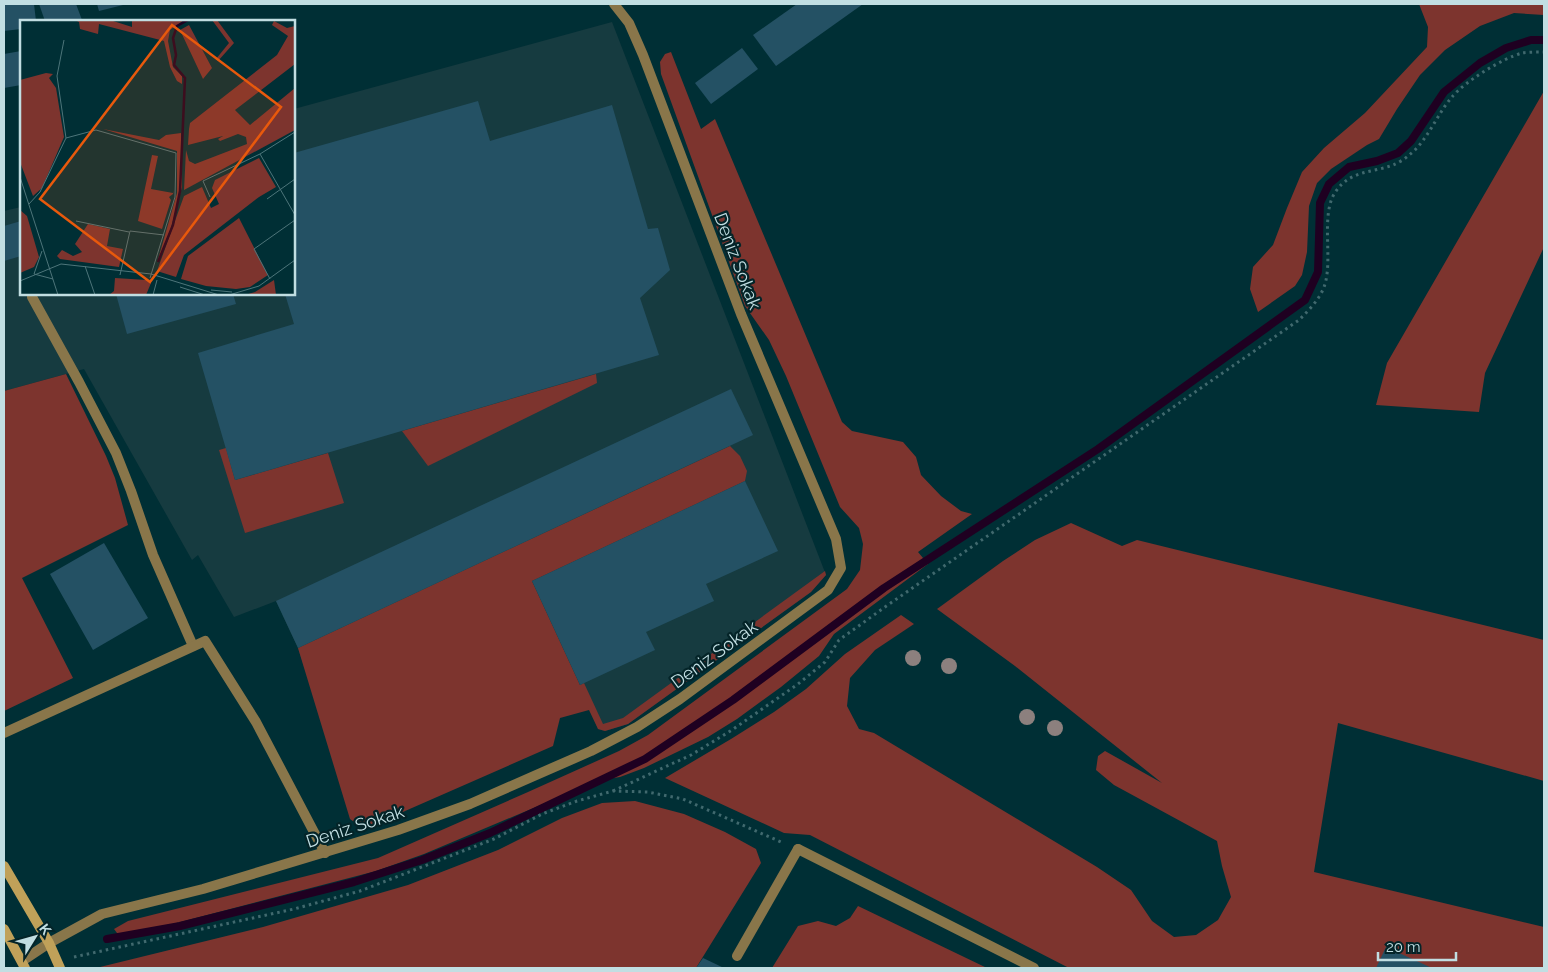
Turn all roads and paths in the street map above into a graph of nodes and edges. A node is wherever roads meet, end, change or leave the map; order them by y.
1 (614, 4) edge
2 (1544, 52) edge
3 (32, 297) dead end
4 (193, 646) junction
5 (4, 733) edge
6 (613, 791) junction
7 (798, 849) junction
8 (325, 853) junction
9 (4, 866) edge
10 (4, 928) edge
11 (49, 943) junction
12 (737, 956) dead end
13 (24, 964) edge
14 (58, 965) edge
15 (1034, 968) edge

1 - 8 street, Deniz Sokak
2 - 6 path
3 - 4 street
4 - 5 street
4 - 8 street
6 - 7 path
6 - 14 path
7 - 12 street
7 - 15 street
8 - 11 street, Deniz Sokak
9 - 11 main road
10 - 13 main road
11 - 13 street, Deniz Sokak
11 - 14 main road

